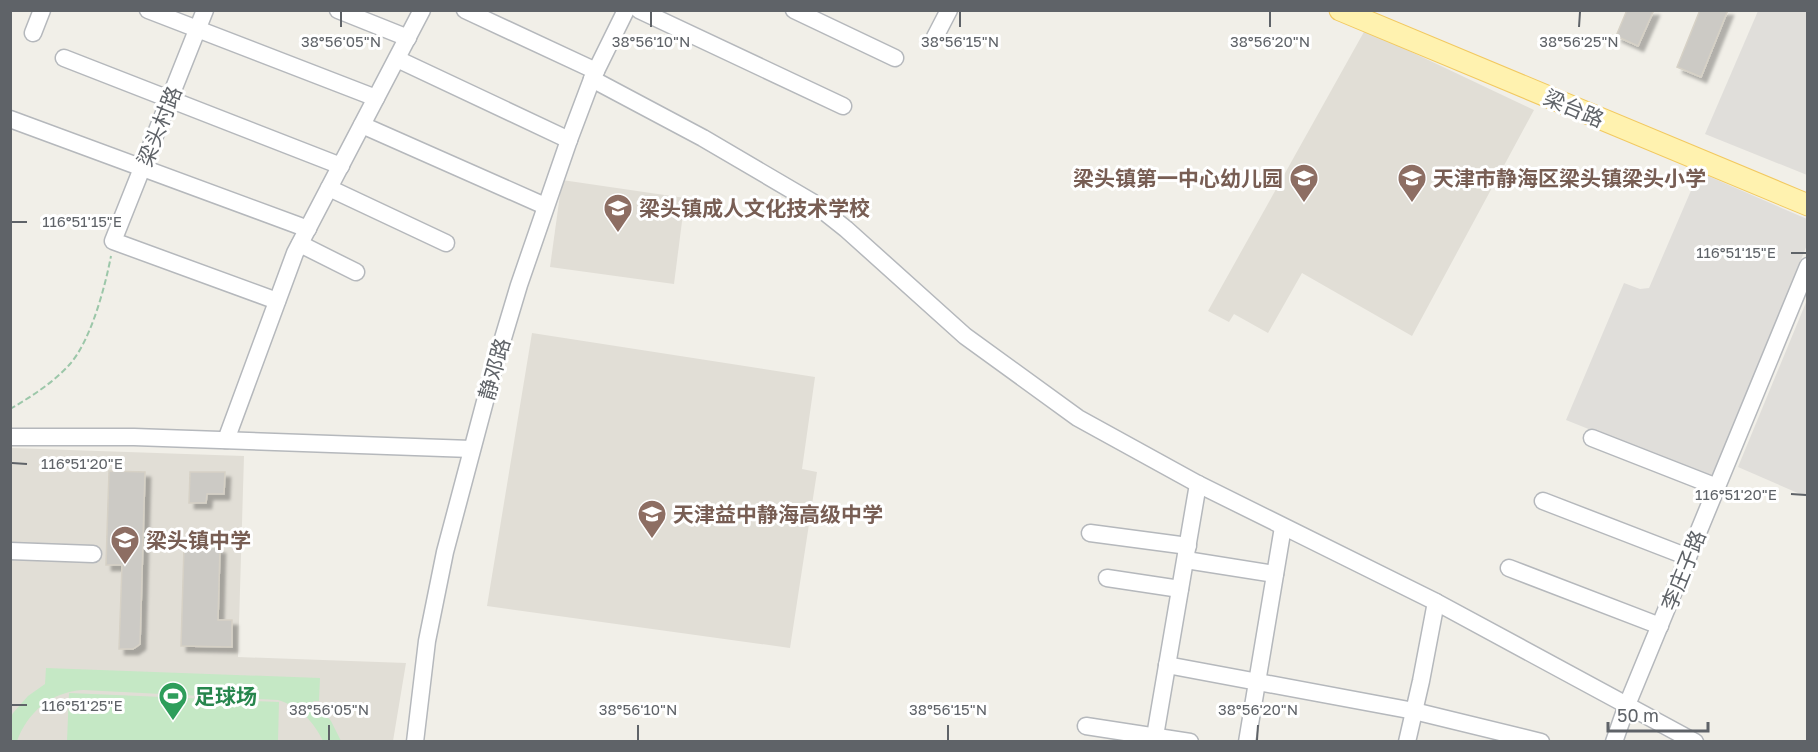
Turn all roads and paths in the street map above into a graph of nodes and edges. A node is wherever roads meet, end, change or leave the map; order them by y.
1 (42, 10) edge
2 (147, 10) edge
3 (205, 10) edge
4 (338, 10) edge
5 (422, 10) edge
6 (465, 10) edge
7 (626, 10) edge
8 (639, 10) edge
9 (794, 10) edge
10 (1340, 10) edge
11 (1361, 10) edge
12 (948, 11) edge
13 (197, 30) junction
14 (33, 33) dead end
15 (935, 37) dead end
16 (408, 38) junction
17 (64, 58) dead end
18 (895, 58) dead end
19 (397, 59) junction
20 (594, 75) junction
21 (376, 98) junction
22 (169, 100) junction
23 (843, 106) dead end
24 (10, 119) edge
25 (362, 125) junction
26 (569, 140) junction
27 (341, 166) junction
28 (142, 168) junction
29 (329, 188) junction
30 (1808, 194) edge
31 (1808, 205) edge
32 (545, 206) junction
33 (308, 229) junction
34 (113, 241) junction
35 (446, 243) dead end
36 (300, 244) junction
37 (1808, 266) edge
38 (356, 272) dead end
39 (277, 302) junction
40 (10, 409) edge
41 (10, 437) edge
42 (1593, 438) dead end
43 (226, 440) junction
44 (471, 449) junction
45 (1198, 484) junction
46 (1717, 487) junction
47 (1544, 501) dead end
48 (1283, 527) junction
49 (1090, 533) dead end
50 (10, 551) edge
51 (1187, 553) junction
52 (93, 554) dead end
53 (1688, 557) junction
54 (1509, 568) dead end
55 (1275, 574) junction
56 (1107, 578) dead end
57 (1180, 589) junction
58 (1436, 602) junction
59 (1660, 626) junction
60 (1167, 664) junction
61 (1257, 681) junction
62 (1627, 705) junction
63 (1414, 711) junction
64 (1086, 726) dead end
65 (1154, 739) edge
66 (415, 741) edge
67 (1190, 741) edge
68 (1247, 741) edge
69 (1407, 741) edge
70 (1541, 741) edge
71 (1614, 741) edge
72 (1695, 741) edge

1 - 14 street
2 - 13 street
3 - 13 street, 梁头村路
4 - 16 street
5 - 16 street
6 - 20 street
7 - 20 street, 静邓路
8 - 23 street
9 - 18 street
10 - 31 main road, 梁台路
11 - 30 main road, 梁台路
12 - 15 street
13 - 21 street
13 - 22 street, 梁头村路
16 - 19 street
17 - 22 street
19 - 21 street
19 - 26 street
20 - 26 street, 静邓路
20 - 45 street
21 - 25 street
22 - 27 street
22 - 28 street, 梁头村路
24 - 28 street
25 - 27 street
25 - 32 street
26 - 32 street, 静邓路
27 - 29 street
28 - 33 street
28 - 34 street, 梁头村路
29 - 33 street
29 - 35 street
32 - 44 street, 静邓路
33 - 36 street
34 - 39 street
34 - 40 path
36 - 38 street
36 - 39 street
37 - 46 street, 李庄子路
39 - 43 street
41 - 43 street
42 - 46 street
43 - 44 street
44 - 66 street, 静邓路
45 - 48 street
45 - 51 street
46 - 53 street, 李庄子路
47 - 53 street
48 - 55 street
48 - 58 street
49 - 51 street
50 - 52 street
51 - 55 street
51 - 57 street
53 - 59 street, 李庄子路
54 - 59 street
55 - 61 street
56 - 57 street
57 - 60 street
58 - 62 street
58 - 63 street
59 - 62 street, 李庄子路
60 - 61 street
60 - 65 street
61 - 63 street
61 - 68 street
62 - 71 street, 李庄子路
62 - 72 street
63 - 69 street
63 - 70 street
64 - 65 street
65 - 67 street

